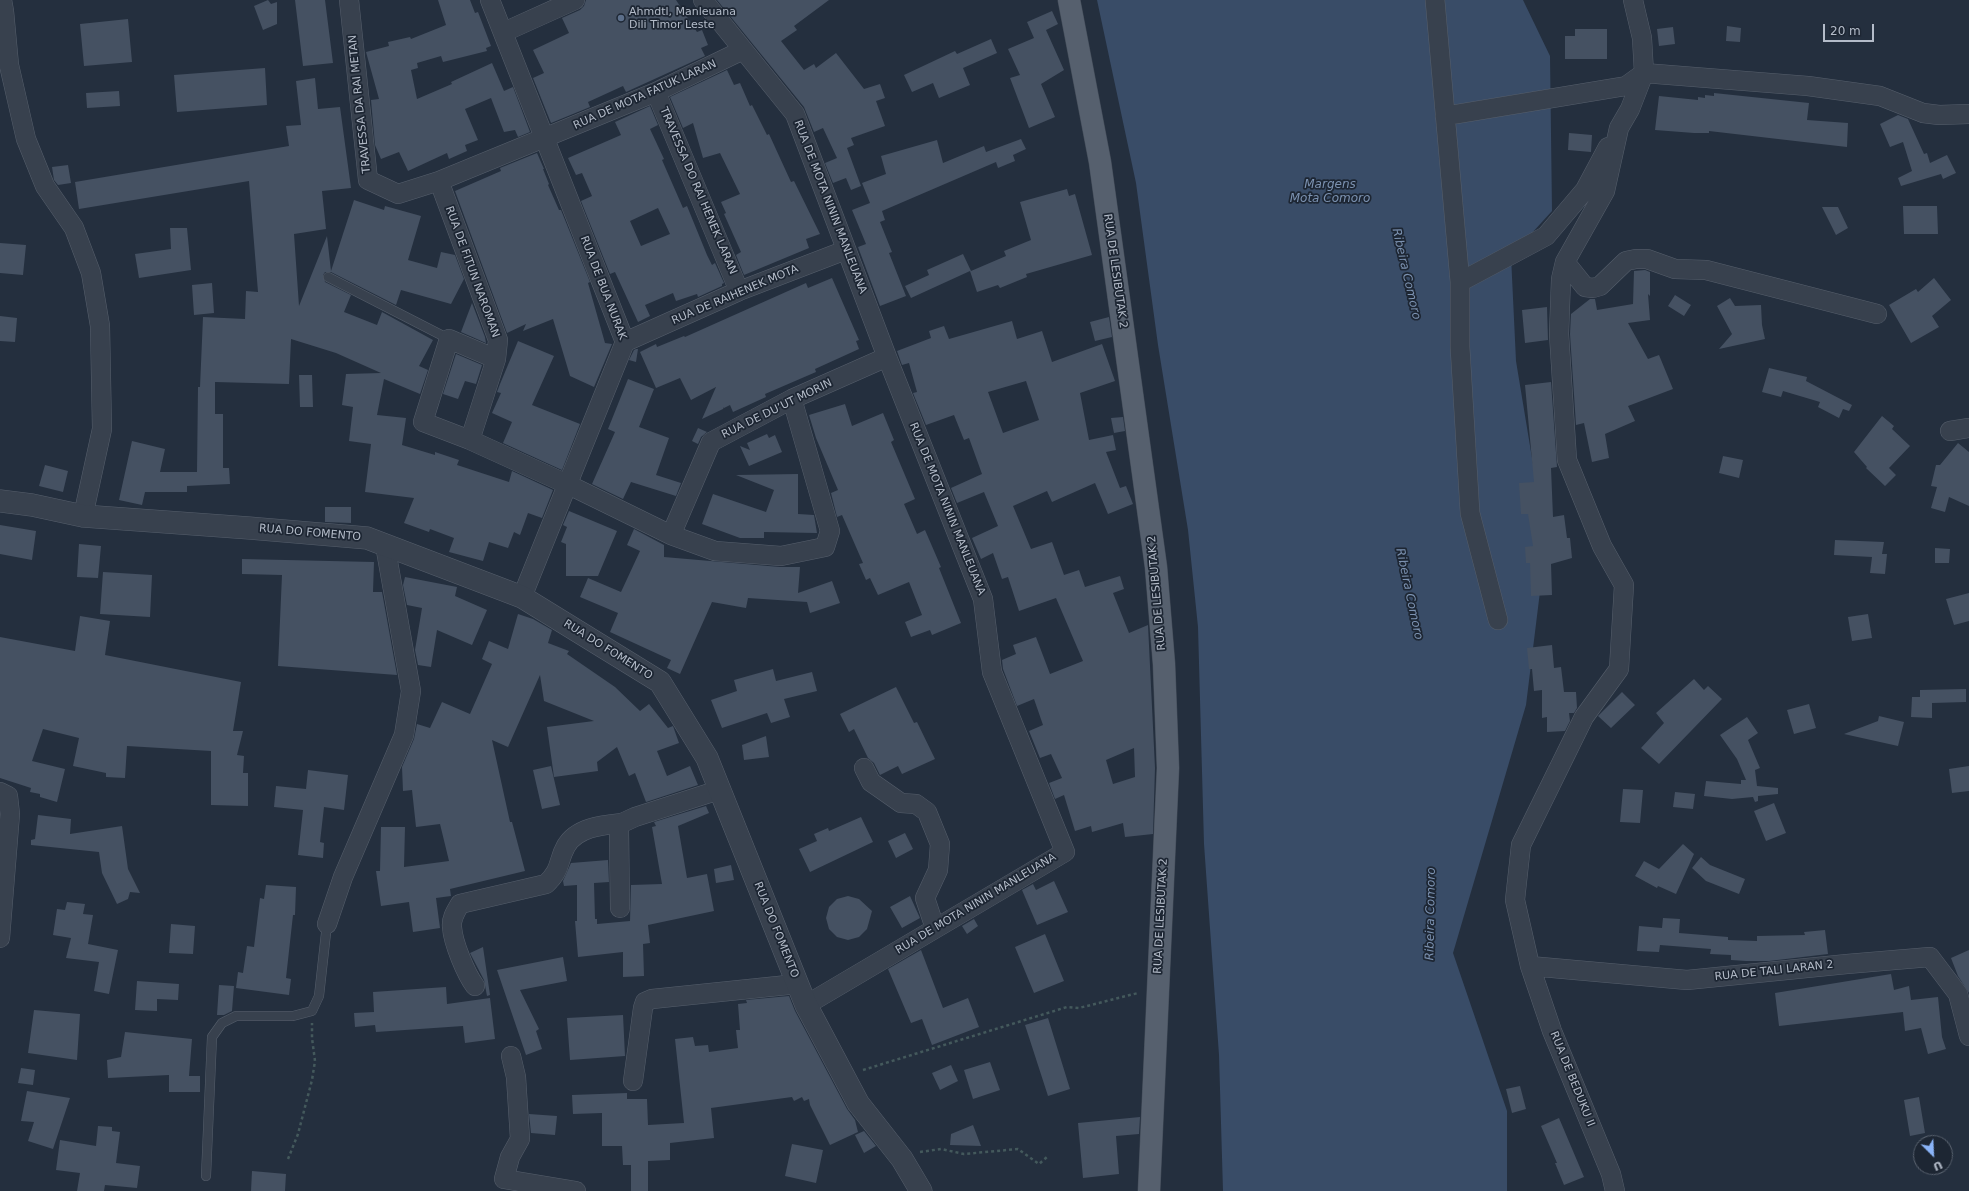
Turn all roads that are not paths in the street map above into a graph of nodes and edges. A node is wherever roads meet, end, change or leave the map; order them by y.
1 (2, 0) edge
2 (350, 0) edge
3 (490, 0) edge
4 (575, 0) edge
5 (703, 0) edge
6 (1069, 0) edge
7 (1435, 0) edge
8 (1633, 0) edge
9 (504, 32) junction
10 (743, 50) junction
11 (1644, 73) junction
12 (656, 92) junction
13 (1969, 114) edge
14 (1445, 116) junction
15 (1619, 128) junction
16 (546, 138) junction
17 (438, 181) junction
18 (846, 250) junction
19 (1564, 262) junction
20 (328, 277) dead end
21 (1460, 282) junction
22 (739, 291) junction
23 (1877, 314) dead end
24 (449, 339) junction
25 (625, 342) junction
26 (887, 357) junction
27 (496, 359) junction
28 (792, 399) junction
29 (1969, 428) edge
30 (1950, 431) dead end
31 (470, 440) junction
32 (569, 485) junction
33 (0, 501) edge
34 (83, 516) junction
35 (672, 535) junction
36 (384, 545) junction
37 (522, 597) junction
38 (1498, 620) dead end
39 (864, 768) dead end
40 (719, 790) junction
41 (0, 792) edge
42 (622, 823) junction
43 (620, 908) dead end
44 (327, 924) joint
45 (935, 928) junction
46 (0, 938) edge
47 (1530, 966) junction
48 (797, 984) junction
49 (474, 986) dead end
50 (806, 1005) junction
51 (1969, 1036) edge
52 (511, 1056) dead end
53 (633, 1081) dead end
54 (206, 1176) dead end
55 (576, 1191) edge
56 (921, 1191) edge
57 (1149, 1191) edge
58 (1615, 1191) edge

1 - 34 street
2 - 17 street, TRAVESSA DA RAI METAN
3 - 9 street, RUA DE BUA NURAK
4 - 9 street
5 - 10 street, RUA DE MOTA NININ MANLEUANA
6 - 57 main road, RUA DE LESIBUTAK 2
7 - 14 street
8 - 11 street
9 - 16 street, RUA DE BUA NURAK
10 - 12 street, RUA DE MOTA FATUK LARAN
10 - 18 street, RUA DE MOTA NININ MANLEUANA
11 - 13 street
11 - 14 street
11 - 15 street
12 - 16 street, RUA DE MOTA FATUK LARAN
12 - 22 street, TRAVESSA DO RAI HENEK LARAN
14 - 21 street
15 - 19 street
15 - 21 street
16 - 17 street
16 - 25 street, RUA DE BUA NURAK
17 - 27 street, RUA DE FITUN NAROMAN
18 - 22 street, RUA DE RAIHENEK MOTA
18 - 26 street, RUA DE MOTA NININ MANLEUANA
19 - 23 street
19 - 47 street, RUA DE BEDUKU II
20 - 24 lane
21 - 38 street
22 - 25 street, RUA DE RAIHENEK MOTA
24 - 27 street
24 - 31 street
25 - 32 street, RUA DE BUA NURAK
26 - 28 street, RUA DE DU’UT MORIN
26 - 45 street, RUA DE MOTA NININ MANLEUANA
27 - 31 street, RUA DE FITUN NAROMAN
28 - 35 street, RUA DE DU’UT MORIN
28 - 35 street
29 - 30 street
31 - 32 street
32 - 35 street
32 - 37 street, RUA DE BUA NURAK
33 - 34 street, RUA DO FOMENTO
34 - 36 street, RUA DO FOMENTO
36 - 37 street, RUA DO FOMENTO
36 - 44 street
37 - 40 street, RUA DO FOMENTO
39 - 45 street
40 - 42 street
40 - 48 street, RUA DO FOMENTO
41 - 46 street
42 - 43 street
42 - 49 street
44 - 54 lane
45 - 50 street, RUA DE MOTA NININ MANLEUANA
47 - 51 street, RUA DE TALI LARAN 2
47 - 58 street, RUA DE BEDUKU II
48 - 50 street, RUA DO FOMENTO
48 - 53 street
50 - 56 street, RUA DO FOMENTO
52 - 55 street

